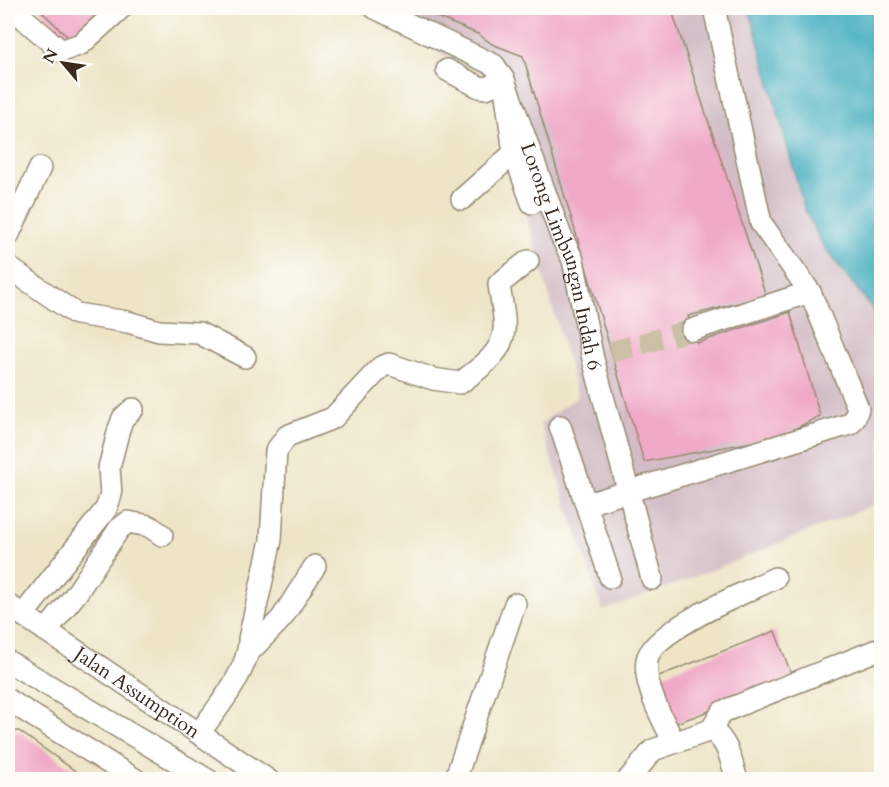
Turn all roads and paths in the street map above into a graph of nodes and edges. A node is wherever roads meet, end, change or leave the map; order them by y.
1 (12, 8) edge
2 (121, 8) edge
3 (375, 8) edge
4 (714, 8) edge
5 (447, 70) dead end
6 (504, 80) junction
7 (514, 153) junction
8 (40, 168) dead end
9 (462, 199) dead end
10 (532, 203) dead end
11 (8, 236) edge
12 (528, 261) dead end
13 (8, 267) edge
14 (810, 292) junction
15 (692, 330) tunnel mouth
16 (245, 357) dead end
17 (134, 409) dead end
18 (560, 426) dead end
19 (627, 494) junction
20 (587, 504) junction
21 (162, 535) dead end
22 (315, 566) dead end
23 (610, 578) dead end
24 (775, 578) dead end
25 (652, 579) dead end
26 (514, 604) dead end
27 (15, 610) edge
28 (46, 632) junction
29 (882, 648) edge
30 (249, 651) junction
31 (8, 665) edge
32 (8, 699) edge
33 (711, 730) junction
34 (199, 733) junction
35 (674, 742) junction
36 (233, 755) junction
37 (136, 780) edge
38 (208, 780) edge
39 (214, 780) edge
40 (268, 780) edge
41 (455, 780) edge
42 (628, 780) edge
43 (737, 780) edge

1 - 2 street
3 - 6 street, Lorong Limbungan Indah 6
4 - 14 street
5 - 6 street
6 - 7 street
6 - 19 street, Lorong Limbungan Indah 6
7 - 9 street
7 - 10 street
8 - 11 street
12 - 30 street
13 - 16 street
14 - 15 street
14 - 19 street
17 - 27 street
18 - 20 street
19 - 20 street
19 - 25 street, Lorong Limbungan Indah 6
20 - 23 street
21 - 28 street
22 - 30 street
24 - 35 street
26 - 41 street
27 - 28 street, Jalan Assumption
28 - 34 street, Jalan Assumption
29 - 33 street
30 - 34 street
31 - 38 street
32 - 37 street
33 - 35 street
33 - 43 street
34 - 36 street, Jalan Assumption
35 - 42 street
36 - 39 street
36 - 40 street, Jalan Assumption

